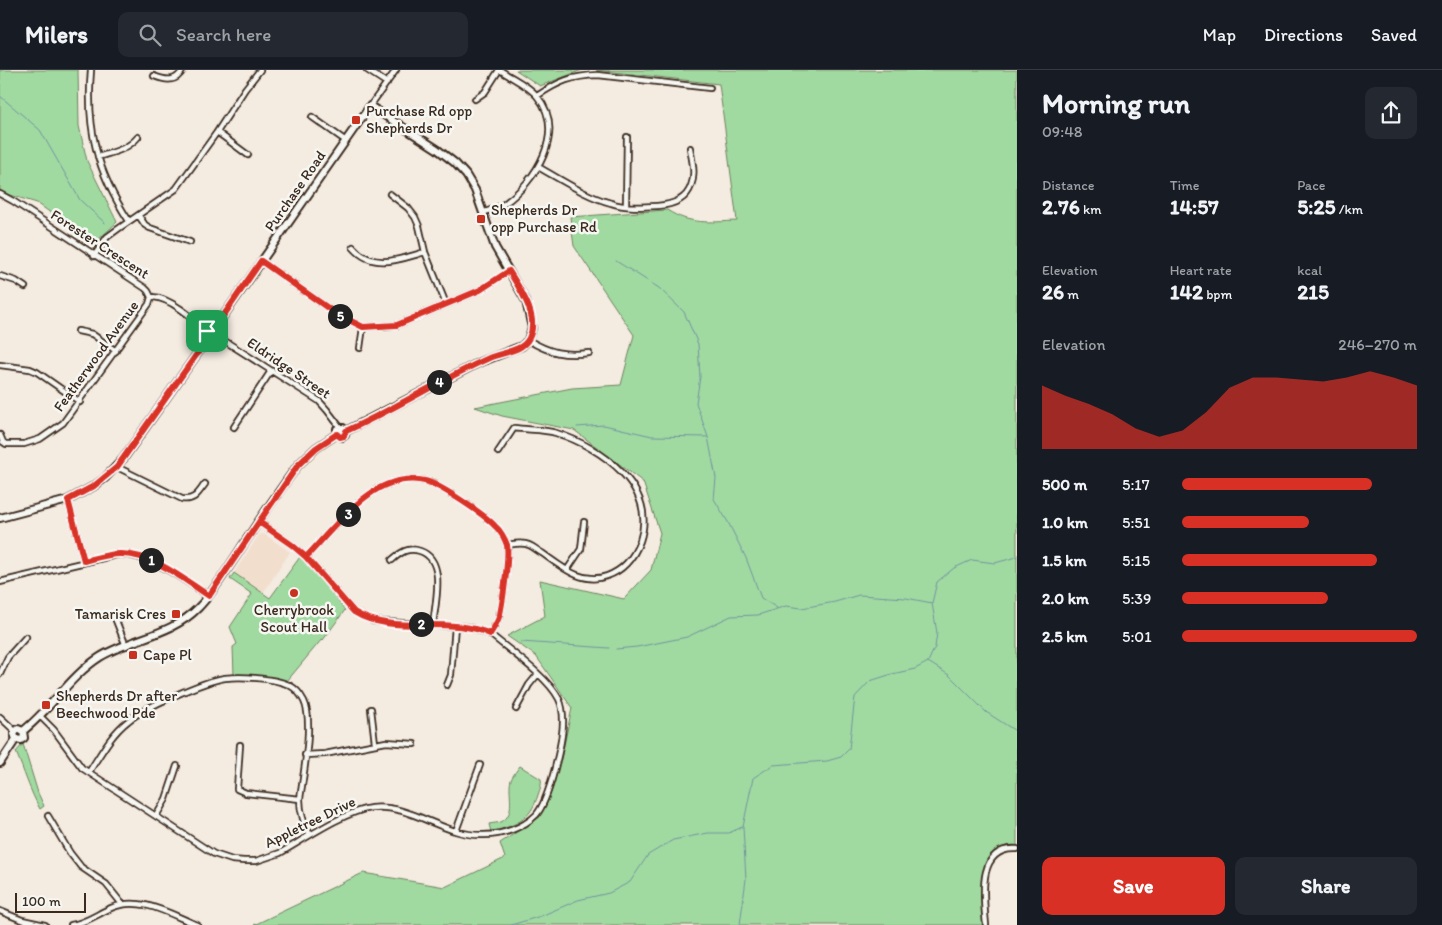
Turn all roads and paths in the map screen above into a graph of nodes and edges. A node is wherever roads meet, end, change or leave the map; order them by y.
1 (91, 70) edge
2 (183, 70) edge
3 (260, 70) edge
4 (367, 70) edge
5 (396, 70) edge
6 (499, 70) edge
7 (154, 76) dead end
8 (387, 83) junction
9 (710, 88) dead end
10 (537, 96) junction
11 (475, 99) dead end
12 (370, 106) junction
13 (312, 117) dead end
14 (217, 132) junction
15 (138, 137) dead end
16 (627, 138) dead end
17 (346, 141) junction
18 (690, 148) dead end
19 (248, 155) dead end
20 (98, 157) junction
21 (538, 167) junction
22 (0, 194) edge
23 (390, 194) dead end
24 (626, 205) junction
25 (483, 213) junction
26 (139, 216) junction
27 (130, 221) junction
28 (190, 242) dead end
29 (353, 247) dead end
30 (425, 252) junction
31 (94, 256) junction
32 (261, 261) junction
33 (509, 271) junction
34 (0, 276) edge
35 (25, 287) dead end
36 (151, 297) junction
37 (446, 304) junction
38 (363, 327) junction
39 (215, 328) junction
40 (78, 331) dead end
41 (208, 334) junction
42 (217, 336) junction
43 (528, 340) junction
44 (360, 348) dead end
45 (116, 351) junction
46 (589, 353) dead end
47 (0, 366) edge
48 (271, 370) junction
49 (80, 402) junction
50 (234, 427) dead end
51 (341, 431) junction
52 (0, 435) edge
53 (498, 452) dead end
54 (117, 467) junction
55 (205, 484) dead end
56 (68, 500) junction
57 (0, 518) edge
58 (259, 522) junction
59 (584, 522) dead end
60 (507, 545) junction
61 (306, 557) junction
62 (392, 560) dead end
63 (84, 561) junction
64 (567, 570) junction
65 (0, 582) edge
66 (209, 596) junction
67 (115, 618) dead end
68 (433, 625) junction
69 (455, 626) junction
70 (490, 634) junction
71 (26, 637) dead end
72 (126, 646) junction
73 (0, 674) edge
74 (538, 674) junction
75 (446, 684) dead end
76 (372, 709) dead end
77 (516, 709) dead end
78 (40, 716) junction
79 (0, 717) edge
80 (15, 731) junction
81 (23, 731) junction
82 (16, 739) junction
83 (375, 743) junction
84 (414, 744) dead end
85 (240, 745) dead end
86 (305, 755) junction
87 (0, 762) edge
88 (480, 765) dead end
89 (178, 766) dead end
90 (89, 772) junction
91 (300, 799) junction
92 (48, 816) dead end
93 (156, 816) junction
94 (456, 831) junction
95 (310, 835) junction
96 (1017, 849) edge
97 (122, 904) junction
98 (0, 911) edge
99 (45, 925) edge
100 (71, 925) edge
101 (75, 925) edge
102 (197, 925) edge
103 (986, 925) edge

1 - 20 street
2 - 7 street
3 - 14 street
4 - 8 street
5 - 8 street, Purchase Road
6 - 10 street
6 - 11 street
8 - 12 street, Purchase Road
9 - 10 street
10 - 21 street
12 - 17 main road, Purchase Road
12 - 25 main road
13 - 17 street
14 - 19 street
14 - 26 street
15 - 20 street
16 - 24 street
17 - 32 main road, Purchase Road
18 - 24 street
20 - 27 street
21 - 24 street
21 - 25 street
22 - 31 street, Forester Crescent
23 - 30 street
25 - 33 main road
26 - 27 street
26 - 28 street
27 - 31 street
29 - 30 street
30 - 37 street
31 - 36 street, Forester Crescent
32 - 38 street
32 - 39 main road, Purchase Road
33 - 37 street
33 - 43 main road
34 - 35 street
36 - 41 street, Forester Crescent
36 - 45 street, Featherwood Avenue
37 - 38 street
38 - 44 street
39 - 41 main road
39 - 42 main road
40 - 45 street
41 - 42 main road
41 - 54 main road
42 - 48 street, Eldridge Street
43 - 46 street
43 - 51 main road
45 - 49 street, Featherwood Avenue
47 - 49 street
48 - 50 street
48 - 51 street, Eldridge Street
49 - 52 street, Featherwood Avenue
51 - 58 main road
53 - 64 street
54 - 55 street
54 - 56 main road
56 - 57 main road
56 - 63 street
58 - 61 street, Appletree Drive
58 - 66 main road
59 - 64 street
60 - 61 street
60 - 64 street
60 - 70 street
61 - 68 street, Appletree Drive
62 - 68 street
63 - 65 street
63 - 66 street
66 - 72 main road
67 - 72 street
68 - 69 street, Appletree Drive
69 - 70 street, Appletree Drive
69 - 75 street
70 - 74 street, Appletree Drive
71 - 73 street
72 - 78 main road
74 - 77 street
74 - 94 street, Appletree Drive
76 - 83 street
78 - 81 main road
78 - 90 street, Appletree Drive
79 - 80 street
80 - 81 main road
80 - 82 main road
81 - 82 main road
82 - 87 main road
83 - 84 street
83 - 86 street
85 - 91 street
86 - 90 street
86 - 91 street
88 - 94 street
89 - 93 street
90 - 93 street, Appletree Drive
91 - 95 street
92 - 97 street
93 - 95 street, Appletree Drive
94 - 95 street, Appletree Drive
96 - 103 street
97 - 101 street
97 - 102 street
98 - 99 street
100 - 101 street

